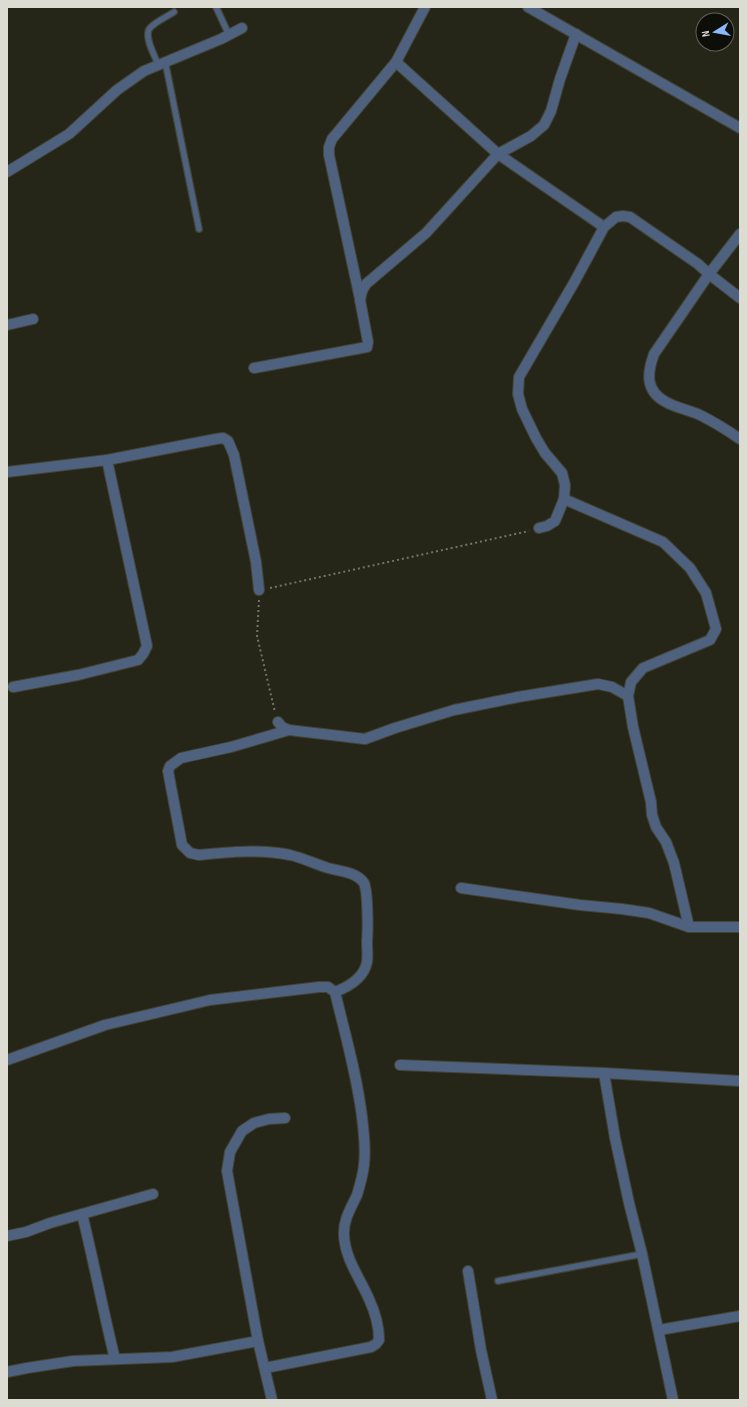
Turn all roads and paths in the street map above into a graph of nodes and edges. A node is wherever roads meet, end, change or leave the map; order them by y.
1 (216, 7) edge
2 (425, 7) edge
3 (528, 7) edge
4 (174, 12) dead end
5 (242, 28) dead end
6 (576, 34) junction
7 (229, 35) junction
8 (396, 62) junction
9 (162, 63) junction
10 (740, 128) edge
11 (498, 154) junction
12 (7, 172) edge
13 (604, 227) junction
14 (200, 229) dead end
15 (740, 234) edge
16 (709, 274) junction
17 (740, 298) edge
18 (360, 300) junction
19 (33, 320) dead end
20 (7, 325) edge
21 (254, 368) dead end
22 (740, 438) edge
23 (107, 460) junction
24 (7, 472) edge
25 (564, 499) junction
26 (539, 528) joint
27 (259, 590) junction
28 (13, 687) dead end
29 (628, 696) junction
30 (278, 722) joint
31 (289, 730) junction
32 (460, 888) dead end
33 (689, 926) junction
34 (740, 927) edge
35 (335, 992) junction
36 (7, 1060) edge
37 (400, 1066) dead end
38 (604, 1073) junction
39 (740, 1081) edge
40 (285, 1118) dead end
41 (153, 1194) dead end
42 (82, 1214) junction
43 (7, 1236) edge
44 (642, 1254) junction
45 (468, 1271) dead end
46 (498, 1281) dead end
47 (740, 1316) edge
48 (659, 1330) junction
49 (258, 1341) junction
50 (115, 1359) junction
51 (265, 1368) junction
52 (7, 1372) edge
53 (272, 1400) edge
54 (492, 1400) edge
55 (674, 1400) edge

1 - 7 lane
2 - 8 street
3 - 6 street
4 - 9 lane
5 - 7 street
6 - 10 street
6 - 11 street
7 - 9 street
8 - 11 street
8 - 18 street
9 - 12 street
9 - 14 lane
11 - 13 street
11 - 18 street
13 - 16 street
13 - 25 street
15 - 16 street
16 - 17 street
16 - 22 street
18 - 21 street
19 - 20 street
23 - 24 street
23 - 27 street
23 - 28 street
25 - 26 street
25 - 29 street
26 - 27 path
27 - 30 path
29 - 31 street
29 - 33 street
30 - 31 street
31 - 35 street
32 - 33 street
33 - 34 street
35 - 36 street
35 - 51 street
37 - 38 street
38 - 39 street
38 - 44 street
40 - 49 street
41 - 42 street
42 - 43 street
42 - 50 street
44 - 46 lane
44 - 48 street
45 - 54 street
47 - 48 street
48 - 55 street
49 - 50 street
49 - 51 street
50 - 52 street
51 - 53 street

